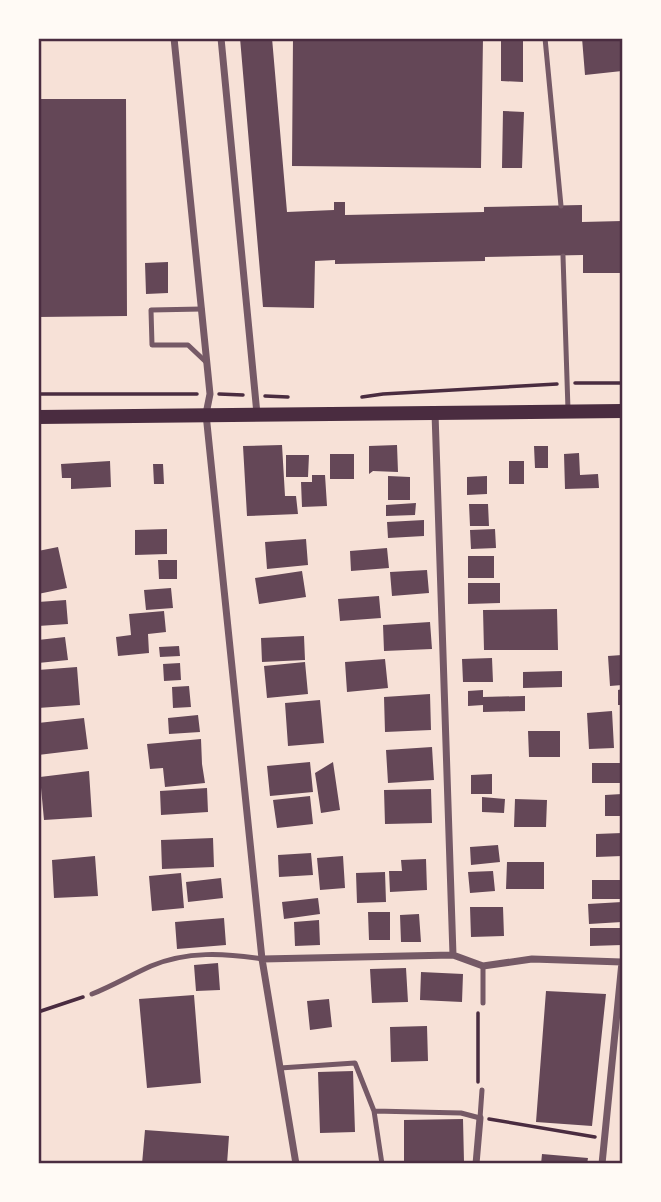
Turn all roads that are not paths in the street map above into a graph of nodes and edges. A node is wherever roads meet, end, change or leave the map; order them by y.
1 (174, 38) edge
2 (221, 38) edge
3 (545, 38) edge
4 (561, 206) dead end
5 (563, 256) dead end
6 (202, 309) junction
7 (208, 363) junction
8 (568, 411) junction
9 (622, 411) edge
10 (435, 412) junction
11 (206, 414) junction
12 (257, 414) junction
13 (38, 417) edge
14 (453, 955) junction
15 (262, 959) junction
16 (622, 962) edge
17 (484, 966) junction
18 (92, 994) road end
19 (483, 1003) road end
20 (280, 1068) junction
21 (482, 1090) road end
22 (374, 1111) junction
23 (480, 1118) junction
24 (296, 1164) edge
25 (382, 1164) edge
26 (476, 1164) edge
27 (602, 1164) edge

1 - 6 street
2 - 12 street
3 - 4 lane
5 - 8 lane
6 - 7 street
6 - 7 lane
7 - 11 street
8 - 9 main road
8 - 10 main road
10 - 12 main road
10 - 14 street
11 - 12 main road
11 - 13 main road
11 - 15 street
14 - 15 street
14 - 17 street
15 - 18 lane
15 - 20 street
16 - 17 street
16 - 27 street
17 - 19 lane
20 - 22 lane
20 - 24 street
21 - 23 lane
22 - 23 lane
22 - 25 lane
23 - 26 street

